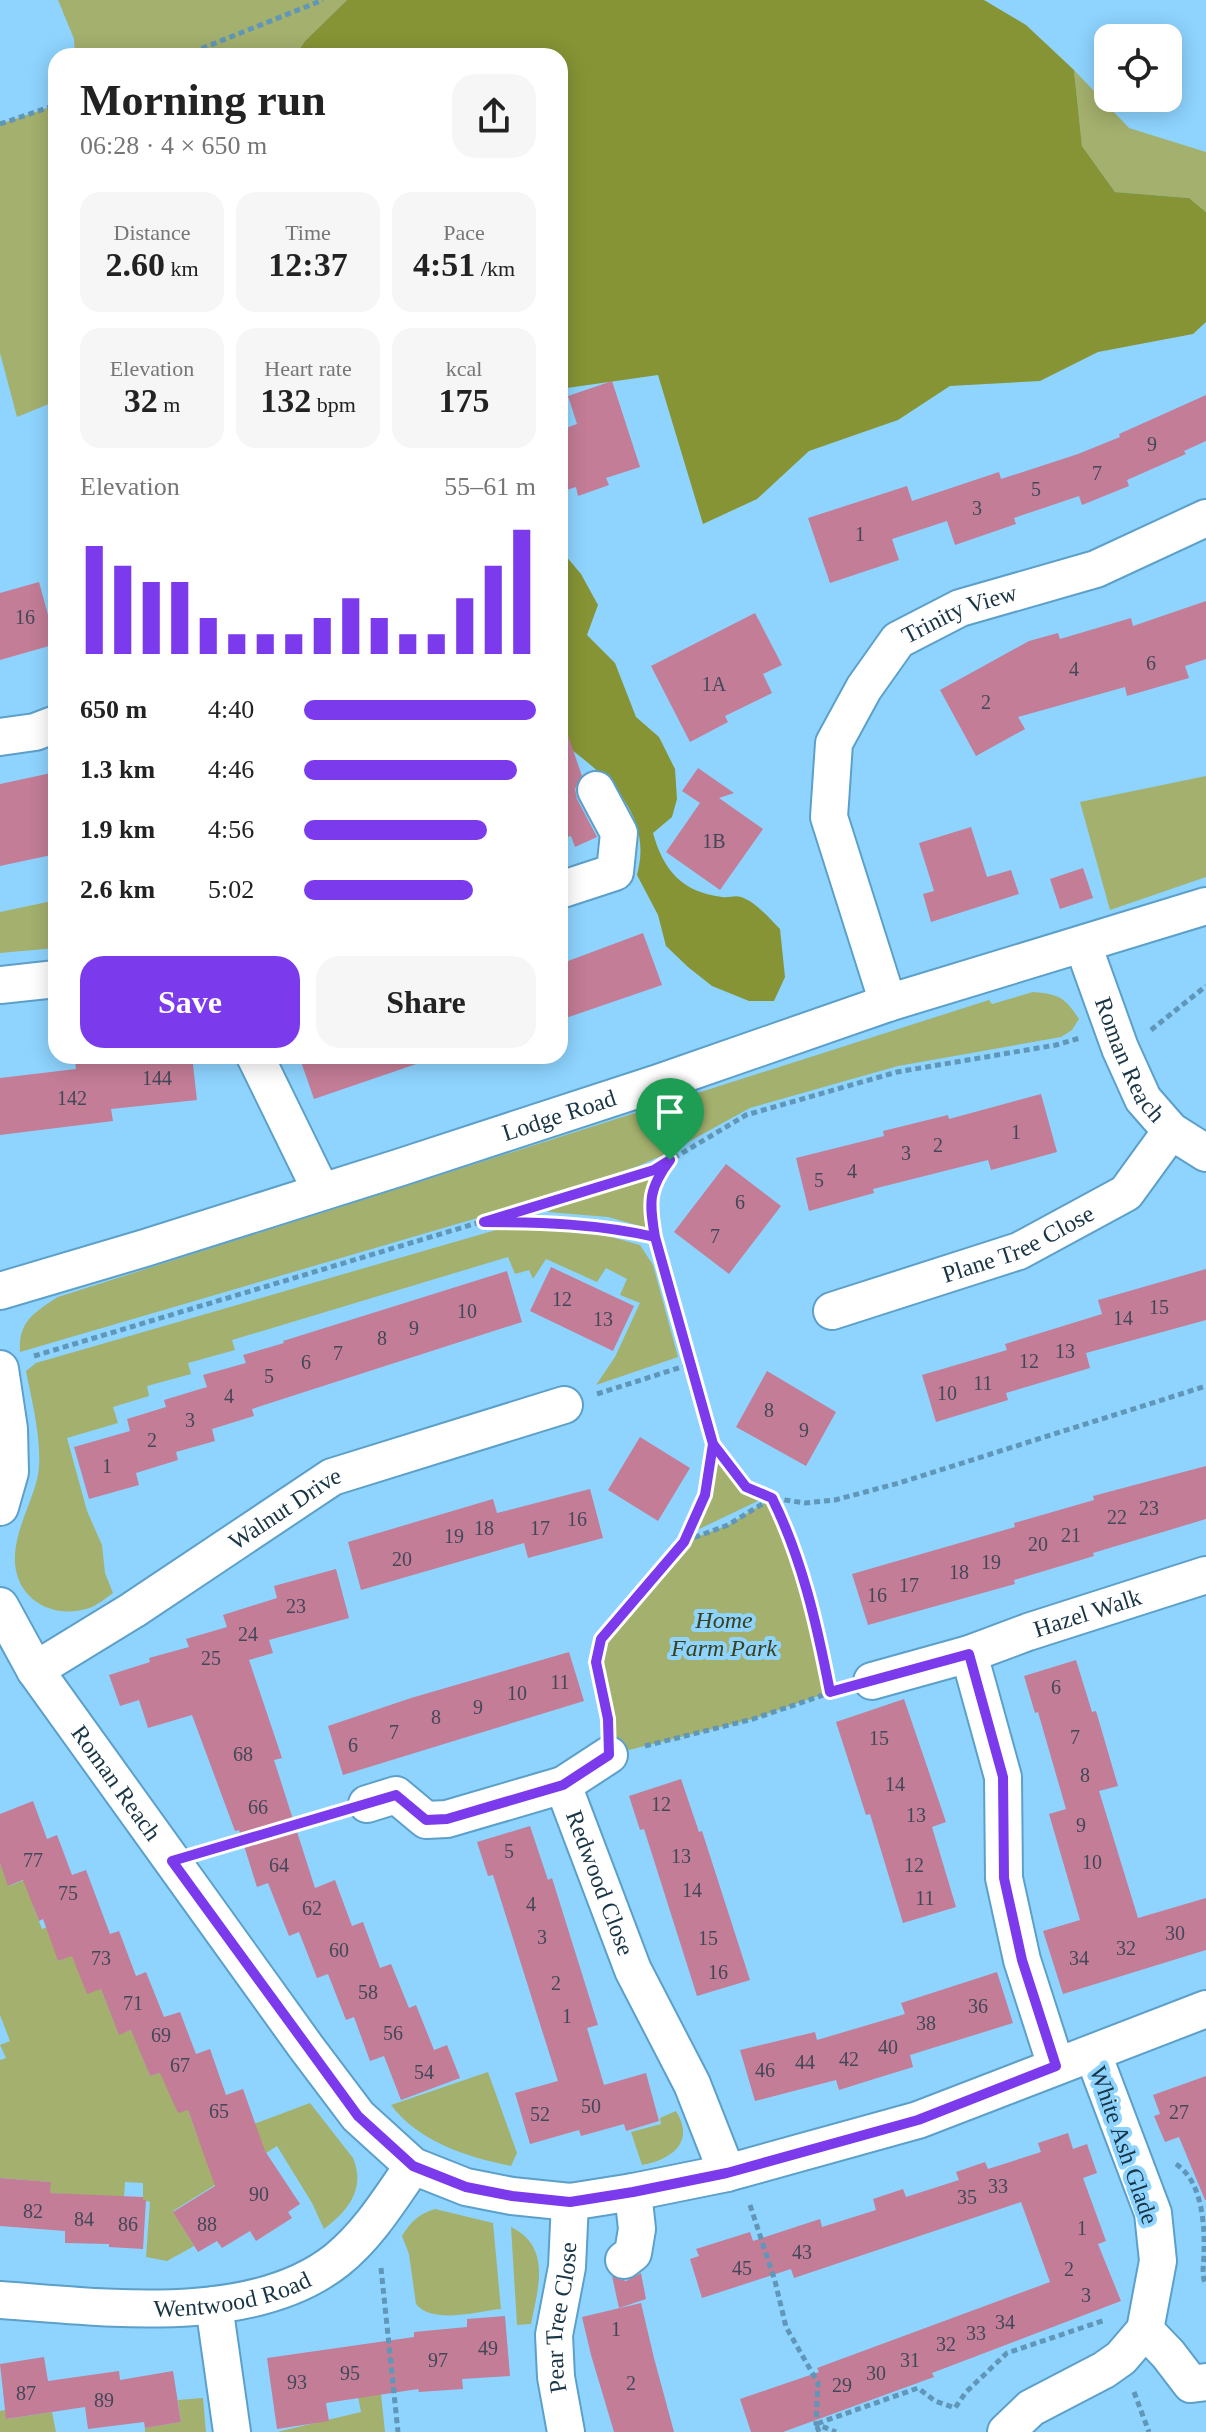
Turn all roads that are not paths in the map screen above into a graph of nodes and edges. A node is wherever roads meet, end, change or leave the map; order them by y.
1 (1206, 518) edge
2 (48, 727) edge
3 (0, 737) edge
4 (596, 790) dead end
5 (568, 887) edge
6 (1206, 906) edge
7 (1083, 945) junction
8 (48, 980) edge
9 (0, 985) edge
10 (888, 1003) junction
11 (259, 1064) edge
12 (1171, 1131) junction
13 (1206, 1153) edge
14 (321, 1191) junction
15 (0, 1291) edge
16 (832, 1311) dead end
17 (1, 1372) edge
18 (564, 1405) road end
19 (0, 1507) edge
20 (1206, 1575) edge
21 (0, 1606) edge
22 (969, 1654) junction
23 (35, 1670) junction
24 (872, 1681) road end
25 (609, 1755) road end
26 (563, 1785) junction
27 (367, 1804) road end
28 (1206, 2009) edge
29 (1093, 2054) junction
30 (1056, 2066) junction
31 (413, 2166) junction
32 (732, 2172) junction
33 (633, 2192) junction
34 (570, 2202) junction
35 (624, 2260) dead end
36 (0, 2300) edge
37 (214, 2305) junction
38 (1147, 2319) junction
39 (1206, 2382) edge
40 (232, 2432) edge
41 (566, 2432) edge
42 (1006, 2432) edge

1 - 10 street, Trinity View
2 - 3 street
4 - 5 street
6 - 7 street, Lodge Road
7 - 10 street, Lodge Road
7 - 12 street, Roman Reach
8 - 9 street
10 - 14 street, Lodge Road
11 - 14 street
12 - 13 street, Roman Reach
12 - 16 street, Plane Tree Close
14 - 15 street, Lodge Road
17 - 19 street
18 - 23 street, Walnut Drive
20 - 22 street, Hazel Walk
21 - 23 street, Roman Reach
22 - 24 street, Hazel Walk
22 - 30 street
23 - 31 street, Roman Reach
25 - 26 street
26 - 27 street, Redwood Close
26 - 32 street, Redwood Close
28 - 29 street, Roman Reach
29 - 30 street, Roman Reach
29 - 38 street, White Ash Glade
30 - 32 street, Roman Reach
31 - 34 street, Roman Reach
31 - 37 street, Wentwood Road
32 - 33 street, Roman Reach
33 - 34 street, Roman Reach
33 - 35 street
34 - 41 street, Pear Tree Close
36 - 37 street, Wentwood Road
37 - 40 street
38 - 39 street
38 - 42 street

